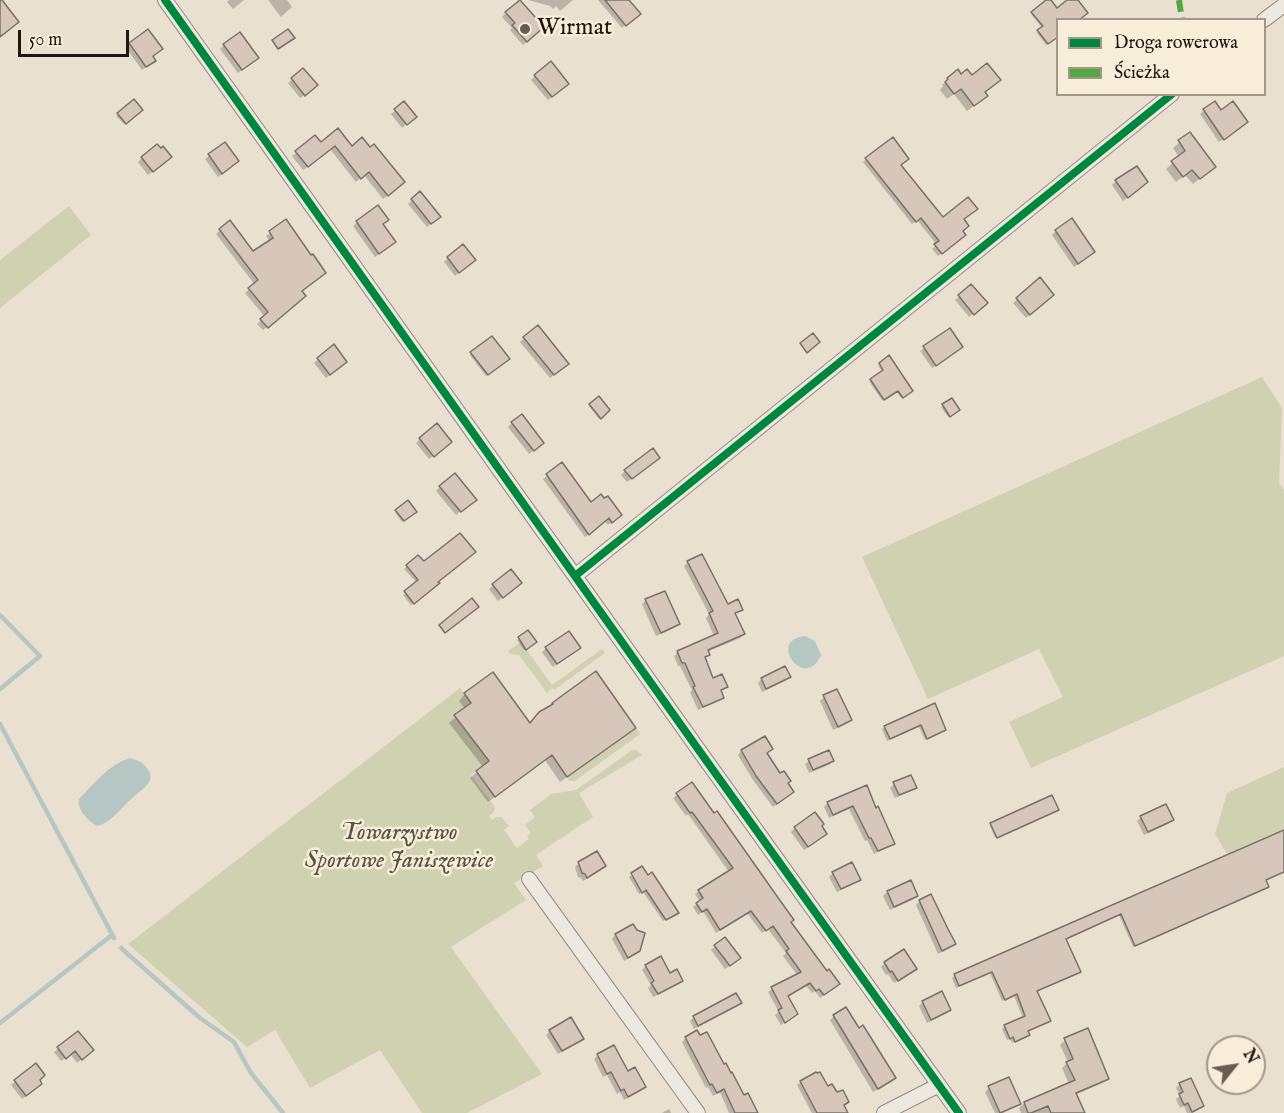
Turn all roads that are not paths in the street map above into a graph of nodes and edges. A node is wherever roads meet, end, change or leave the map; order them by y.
1 (165, 0) edge
2 (1284, 5) edge
3 (1266, 18) edge
4 (1170, 96) edge
5 (575, 576) junction
6 (529, 879) dead end
7 (939, 1085) junction
8 (698, 1113) edge
9 (884, 1113) edge
10 (959, 1113) edge

1 - 5 street
2 - 3 street
4 - 5 street
5 - 7 street
6 - 8 street
7 - 9 street
7 - 10 street

